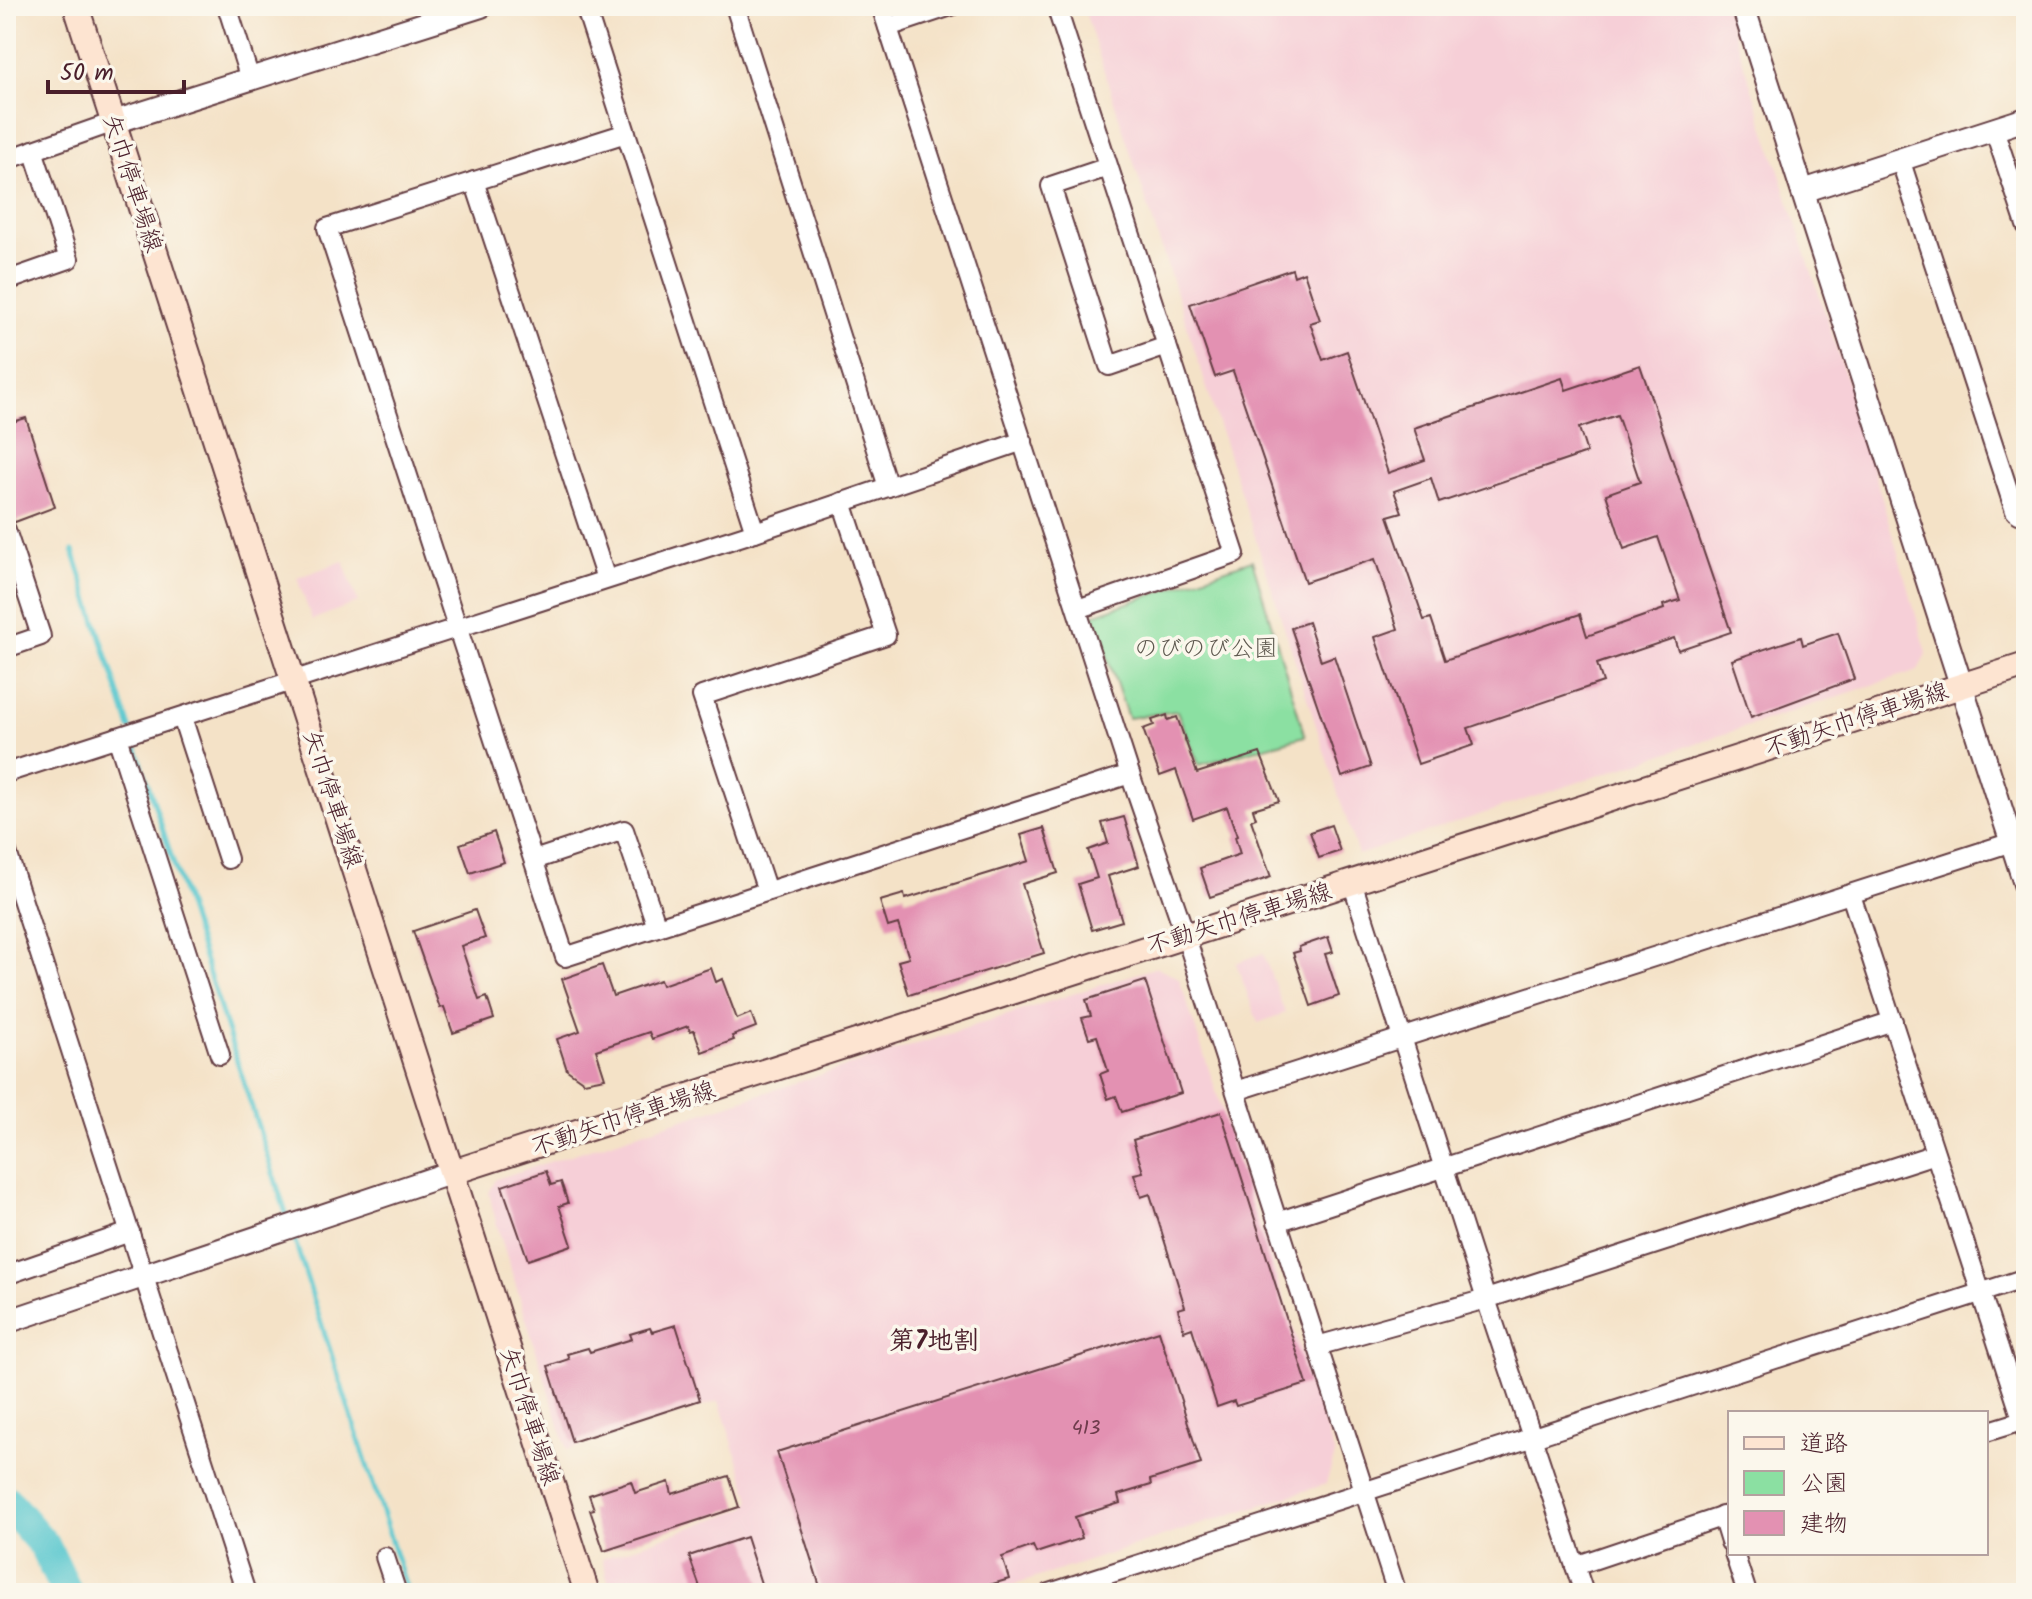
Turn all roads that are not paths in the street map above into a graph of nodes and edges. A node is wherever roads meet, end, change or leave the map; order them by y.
1 (76, 6) edge
2 (227, 6) edge
3 (481, 6) edge
4 (585, 6) edge
5 (735, 6) edge
6 (881, 6) edge
7 (951, 6) edge
8 (1056, 6) edge
9 (1743, 6) edge
10 (888, 27) junction
11 (250, 79) junction
12 (2026, 119) edge
13 (114, 122) junction
14 (1994, 129) junction
15 (626, 133) junction
16 (33, 150) junction
17 (1900, 159) junction
18 (6, 160) edge
19 (1108, 167) junction
20 (474, 181) junction
21 (1803, 191) junction
22 (2026, 225) edge
23 (6, 281) edge
24 (1167, 346) junction
25 (1023, 441) junction
26 (888, 487) junction
27 (842, 502) junction
28 (2026, 512) edge
29 (6, 530) edge
30 (755, 532) junction
31 (606, 579) junction
32 (1078, 609) junction
33 (458, 626) junction
34 (6, 648) edge
35 (2026, 665) edge
36 (295, 680) junction
37 (1962, 685) junction
38 (182, 717) junction
39 (127, 734) junction
40 (6, 773) edge
41 (1130, 774) junction
42 (2012, 842) junction
43 (6, 849) edge
44 (228, 859) dead end
45 (534, 860) junction
46 (1352, 882) junction
47 (2026, 887) edge
48 (767, 891) junction
49 (1851, 895) junction
50 (657, 927) junction
51 (1185, 934) junction
52 (1893, 1021) junction
53 (1403, 1038) junction
54 (220, 1055) dead end
55 (1236, 1091) junction
56 (1935, 1154) junction
57 (1444, 1167) junction
58 (453, 1172) junction
59 (1277, 1222) junction
60 (130, 1232) junction
61 (6, 1275) edge
62 (144, 1277) junction
63 (2026, 1278) edge
64 (1980, 1292) junction
65 (1486, 1299) junction
66 (6, 1322) edge
67 (1317, 1346) junction
68 (2024, 1426) edge
69 (1988, 1432) edge
70 (1531, 1437) junction
71 (1364, 1492) junction
72 (1726, 1515) edge
73 (1735, 1555) edge
74 (385, 1557) dead end
75 (1575, 1566) junction
76 (1072, 1590) edge
77 (246, 1593) edge
78 (397, 1593) edge
79 (587, 1593) edge
80 (1050, 1593) edge
81 (1397, 1593) edge
82 (1584, 1593) edge
83 (1747, 1593) edge

1 - 13 main road, 矢巾停車場線
2 - 11 street
3 - 11 street
4 - 15 street
5 - 26 street
6 - 10 street
7 - 10 street
8 - 19 street
9 - 21 street
10 - 25 street
11 - 13 street
12 - 14 street
13 - 16 street
13 - 36 main road, 矢巾停車場線
14 - 17 street
14 - 22 street
15 - 20 street
15 - 30 street
16 - 18 street
16 - 23 street
17 - 21 street
17 - 28 street
19 - 24 street
19 - 24 street
20 - 31 street
20 - 33 street
21 - 37 street
24 - 32 street
25 - 26 street
25 - 32 street
26 - 27 street
27 - 30 street
27 - 48 street
29 - 34 street
30 - 31 street
31 - 33 street
32 - 41 street
33 - 36 street
33 - 45 street
35 - 37 main road, 不動矢巾停車場線
36 - 38 street
36 - 58 main road, 矢巾停車場線
37 - 42 street
37 - 46 main road, 不動矢巾停車場線
38 - 39 street
38 - 44 street
39 - 40 street
39 - 54 street
41 - 48 street
41 - 51 street
42 - 47 street
42 - 49 street
43 - 60 street
45 - 50 street
45 - 50 street
46 - 51 main road, 不動矢巾停車場線
46 - 53 street
48 - 50 street
49 - 52 street
49 - 53 street
51 - 55 street
51 - 58 main road, 不動矢巾停車場線
52 - 56 street
52 - 57 street
53 - 55 street
53 - 57 street
55 - 59 street
56 - 64 street
56 - 65 street
57 - 59 street
57 - 65 street
58 - 62 street
58 - 79 main road, 矢巾停車場線
59 - 67 street
60 - 61 street
60 - 62 street
62 - 66 street
62 - 77 street
63 - 64 street
64 - 68 street
64 - 70 street
65 - 67 street
65 - 70 street
67 - 71 street
68 - 69 street
70 - 71 street
70 - 75 street
71 - 76 street
71 - 81 street
72 - 75 street
73 - 83 street
74 - 78 street
75 - 82 street
76 - 80 street

